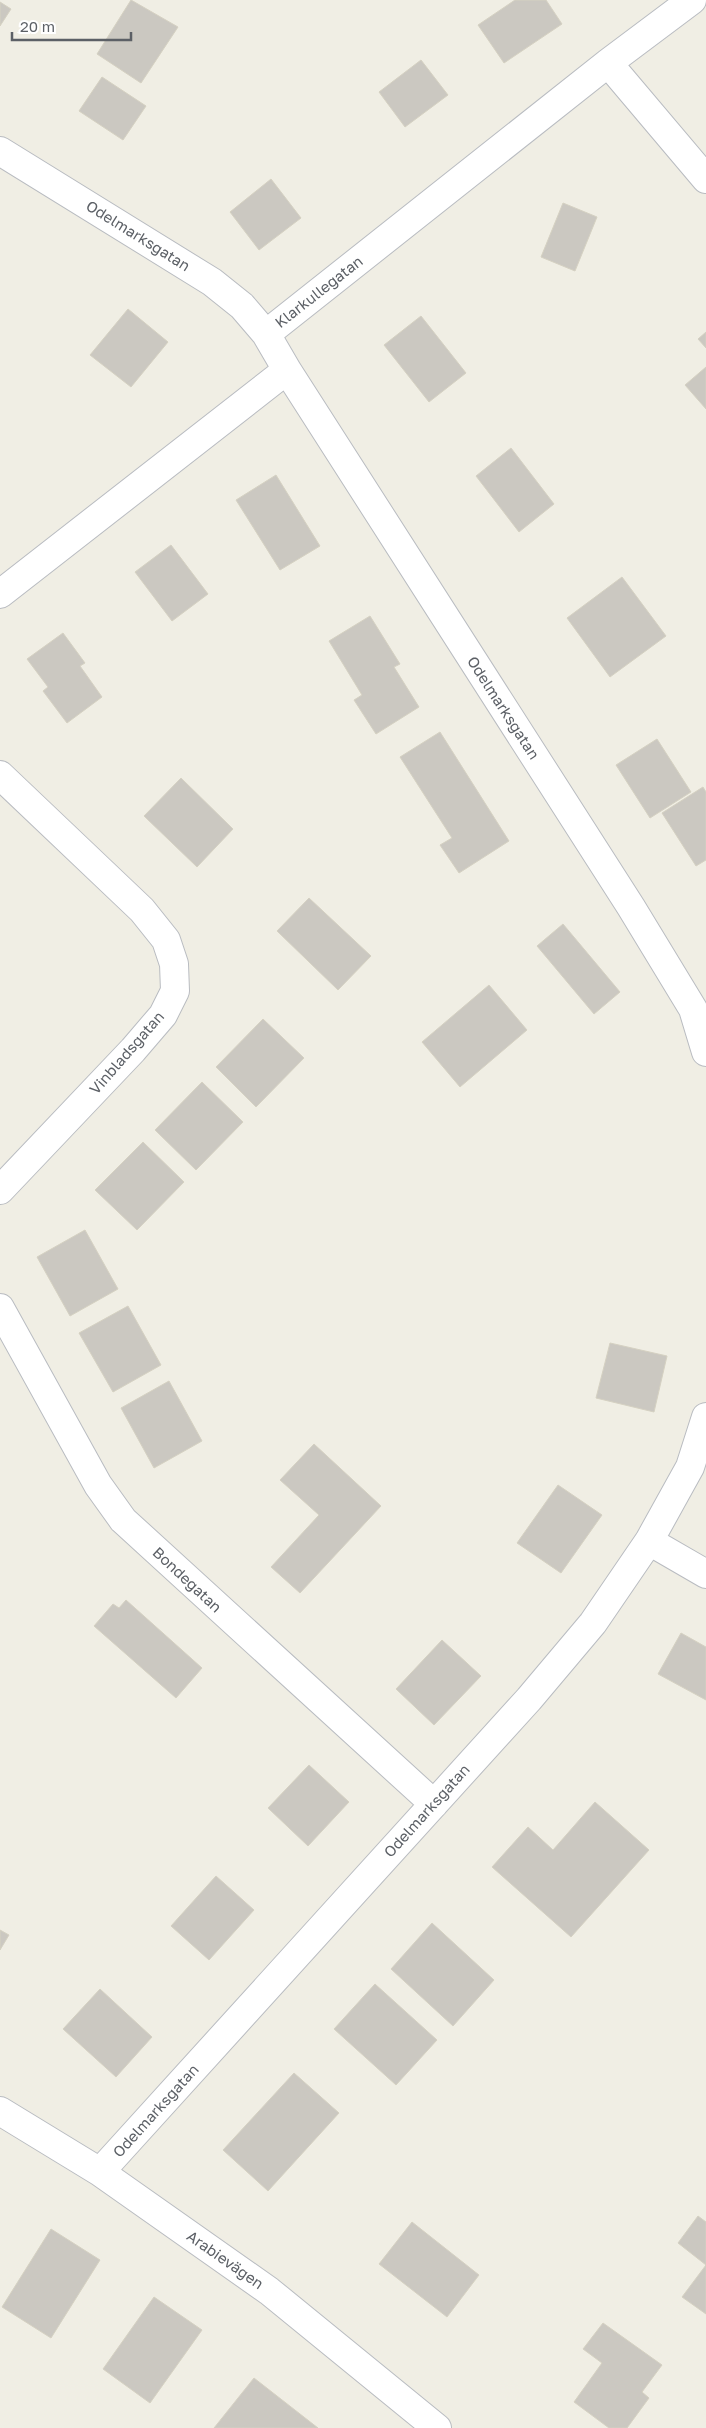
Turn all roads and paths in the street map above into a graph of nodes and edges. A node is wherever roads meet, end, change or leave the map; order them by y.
1 (692, 0) edge
2 (608, 64) junction
3 (0, 151) edge
4 (706, 179) edge
5 (266, 334) junction
6 (287, 370) junction
7 (0, 594) edge
8 (0, 775) edge
9 (706, 1052) edge
10 (0, 1190) edge
11 (0, 1308) edge
12 (706, 1416) edge
13 (649, 1541) junction
14 (706, 1574) edge
15 (434, 1804) junction
16 (0, 2111) edge
17 (100, 2172) junction
18 (437, 2428) edge

1 - 2 street, Klarkullegatan
2 - 4 street
2 - 5 street, Klarkullegatan
3 - 5 street, Odelmarksgatan
5 - 6 street, Klarkullegatan
6 - 7 street
6 - 9 street, Odelmarksgatan
8 - 10 street, Vinbladsgatan
11 - 15 street, Bondegatan
12 - 13 street, Odelmarksgatan
13 - 14 street
13 - 15 street, Odelmarksgatan
15 - 17 street, Odelmarksgatan
16 - 17 street, Arabievägen
17 - 18 street, Arabievägen

